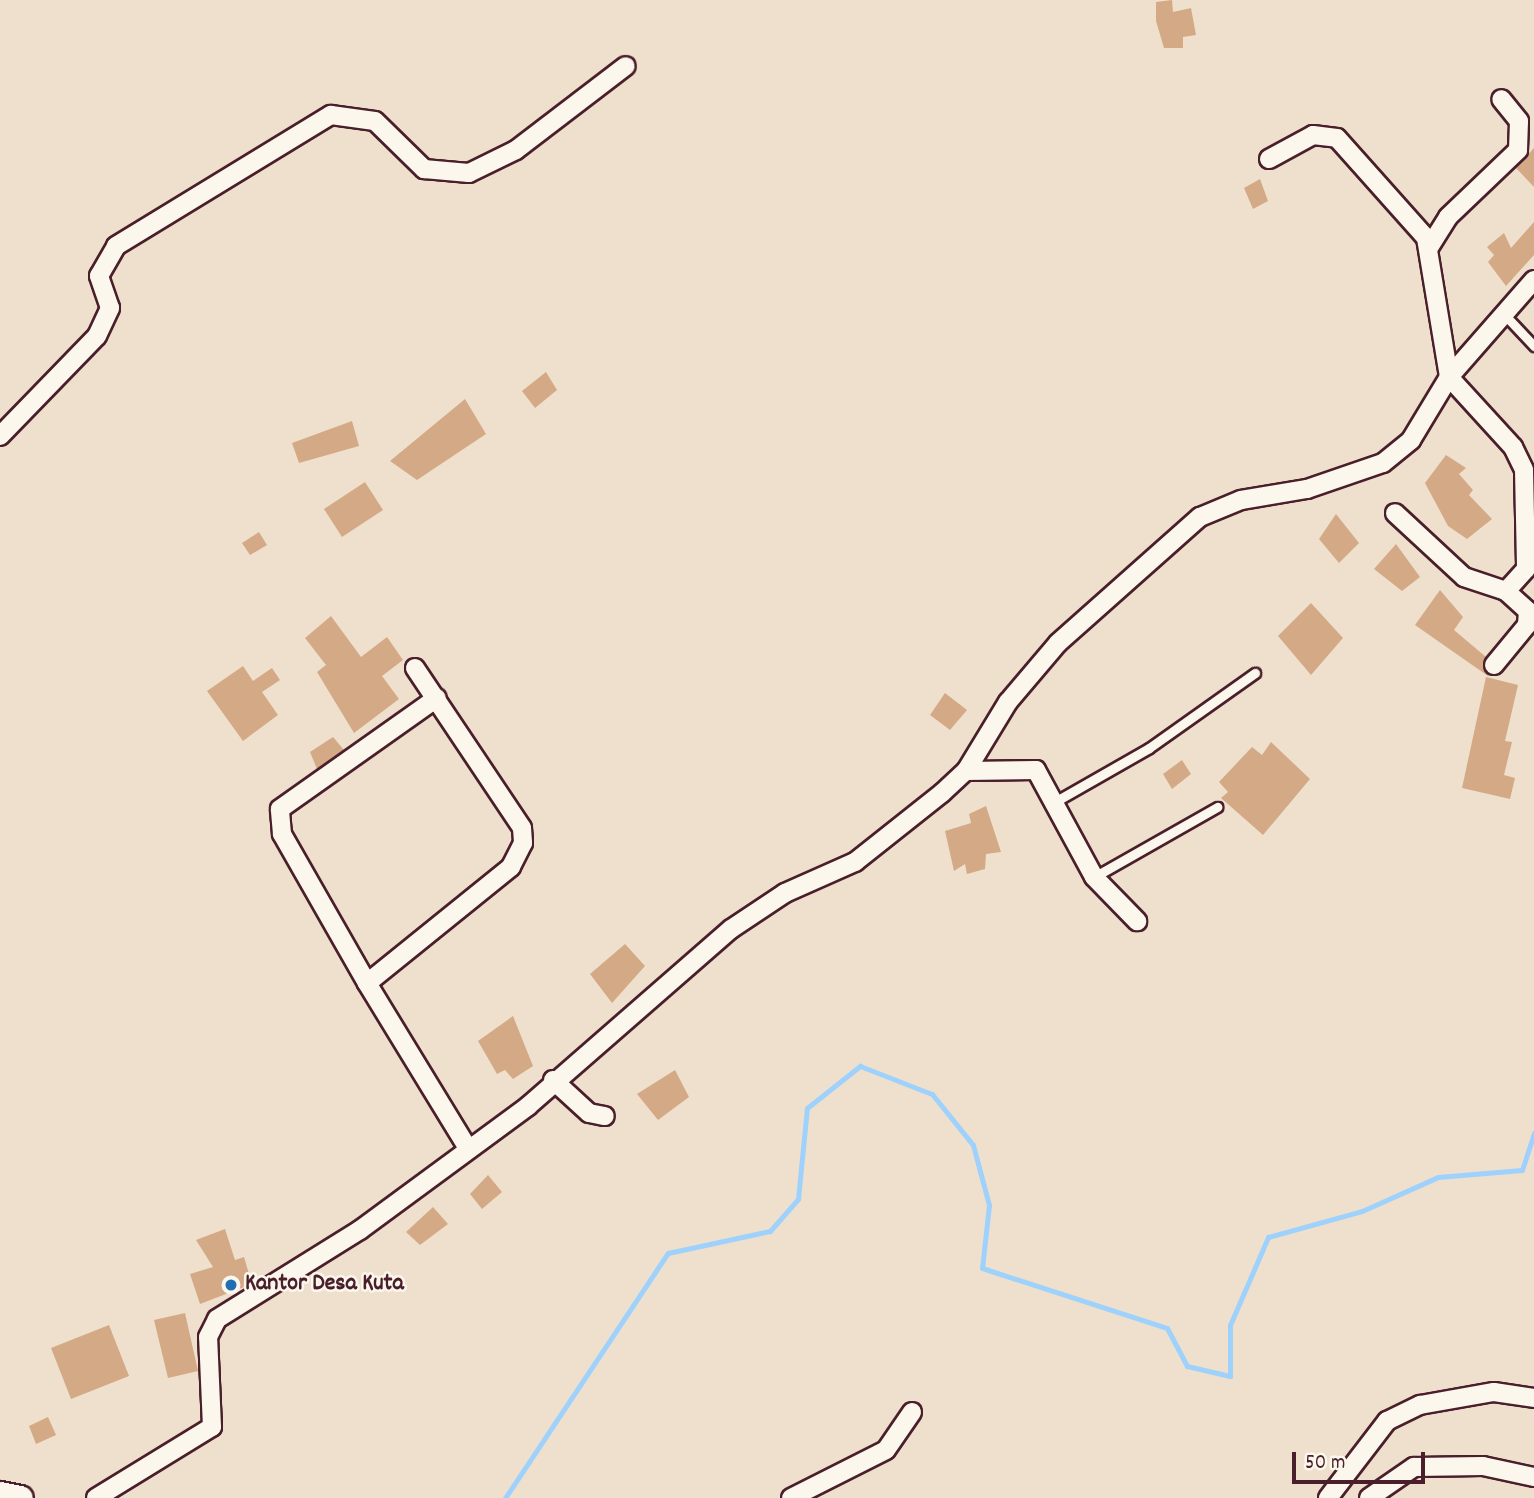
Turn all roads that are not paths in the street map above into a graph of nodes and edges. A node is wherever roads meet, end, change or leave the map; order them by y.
1 (626, 66) dead end
2 (1502, 99) dead end
3 (1269, 159) dead end
4 (1430, 246) junction
5 (1534, 280) edge
6 (1502, 312) junction
7 (1534, 346) edge
8 (1449, 377) junction
9 (0, 436) edge
10 (1395, 513) dead end
11 (1506, 591) junction
12 (1494, 665) dead end
13 (415, 668) dead end
14 (1255, 673) dead end
15 (437, 698) junction
16 (966, 771) junction
17 (1050, 805) junction
18 (1217, 807) dead end
19 (1094, 877) junction
20 (1137, 921) dead end
21 (367, 984) junction
22 (553, 1080) junction
23 (605, 1116) dead end
24 (467, 1147) junction
25 (1534, 1398) edge
26 (912, 1412) dead end
27 (1534, 1477) edge
28 (0, 1494) edge
29 (21, 1498) edge
30 (96, 1498) edge
31 (791, 1498) edge
32 (1328, 1498) edge
33 (1369, 1498) edge

1 - 9 street
2 - 4 street
3 - 4 street
4 - 8 street
5 - 6 street
6 - 7 lane
6 - 8 street
8 - 11 street
8 - 16 street
10 - 11 street
11 - 12 street
13 - 15 street
14 - 17 lane
15 - 21 street
15 - 21 street
16 - 17 street
16 - 22 street
17 - 19 street
18 - 19 lane
19 - 20 street
21 - 24 street
22 - 23 street
22 - 24 street
24 - 30 street
25 - 32 street
26 - 31 street
27 - 33 street
28 - 29 main road

